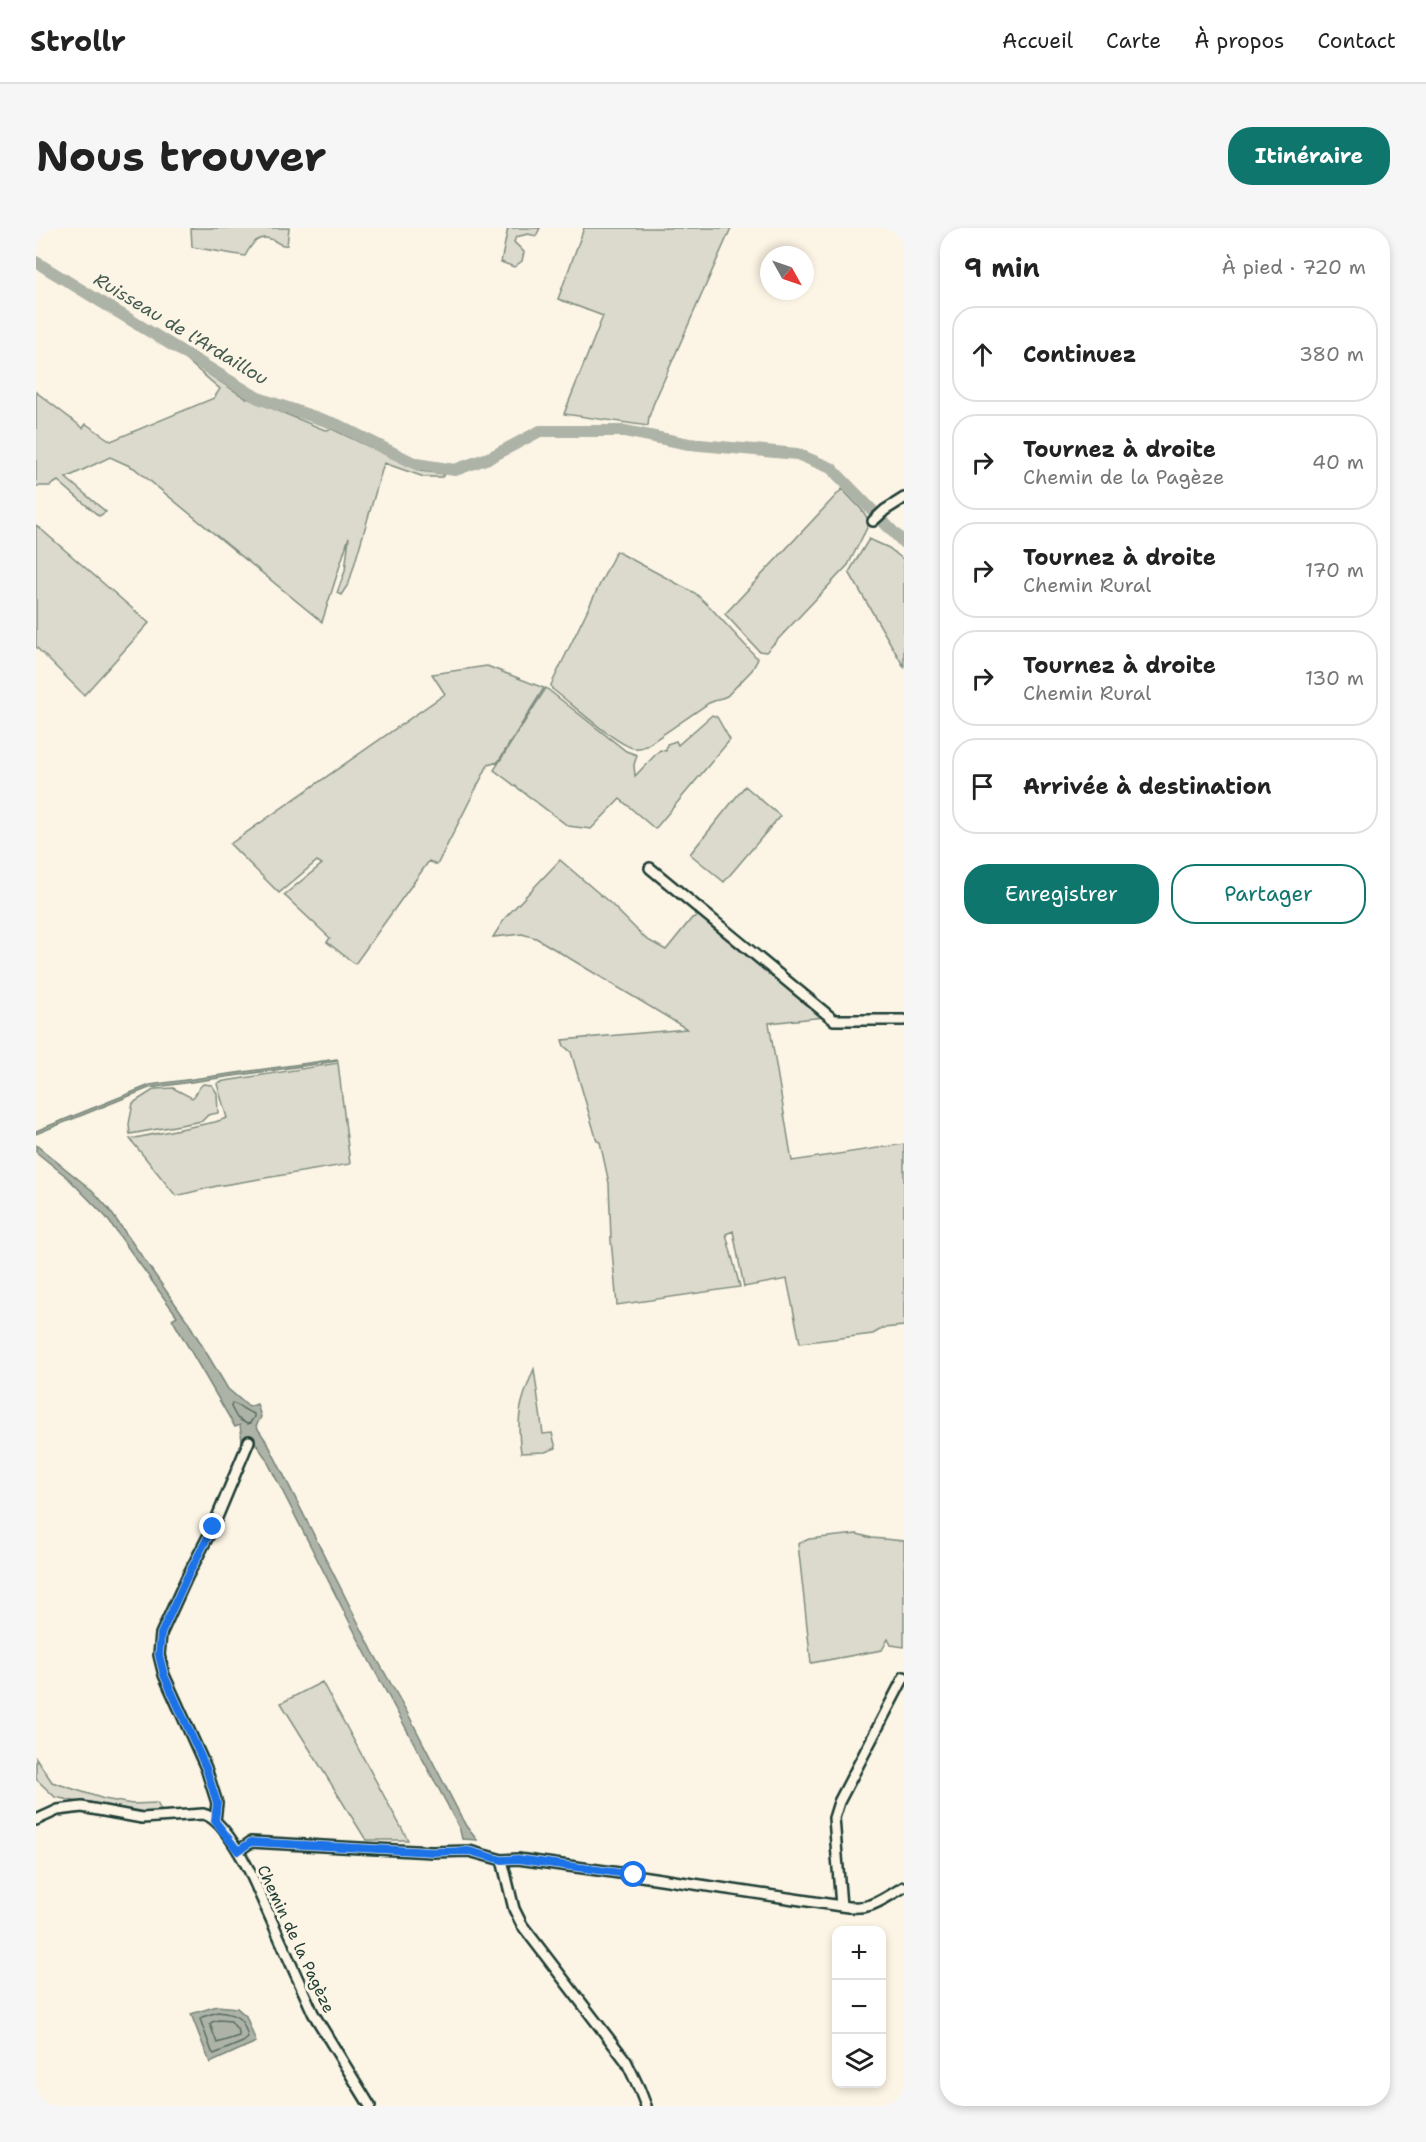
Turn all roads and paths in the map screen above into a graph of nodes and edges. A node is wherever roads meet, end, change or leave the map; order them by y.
1 (904, 498) edge
2 (873, 521) dead end
3 (650, 868) dead end
4 (904, 1020) edge
5 (249, 1441) dead end
6 (904, 1677) edge
7 (36, 1820) edge
8 (215, 1821) junction
9 (238, 1851) junction
10 (502, 1860) junction
11 (904, 1887) edge
12 (841, 1906) junction
13 (370, 2106) edge
14 (646, 2106) edge

1 - 2 street
3 - 4 street
5 - 8 street
6 - 12 street
7 - 8 street
8 - 9 street, Chemin de la Pagèze
9 - 10 street
9 - 13 street, Chemin de la Pagèze
10 - 12 street
10 - 14 street
11 - 12 street

